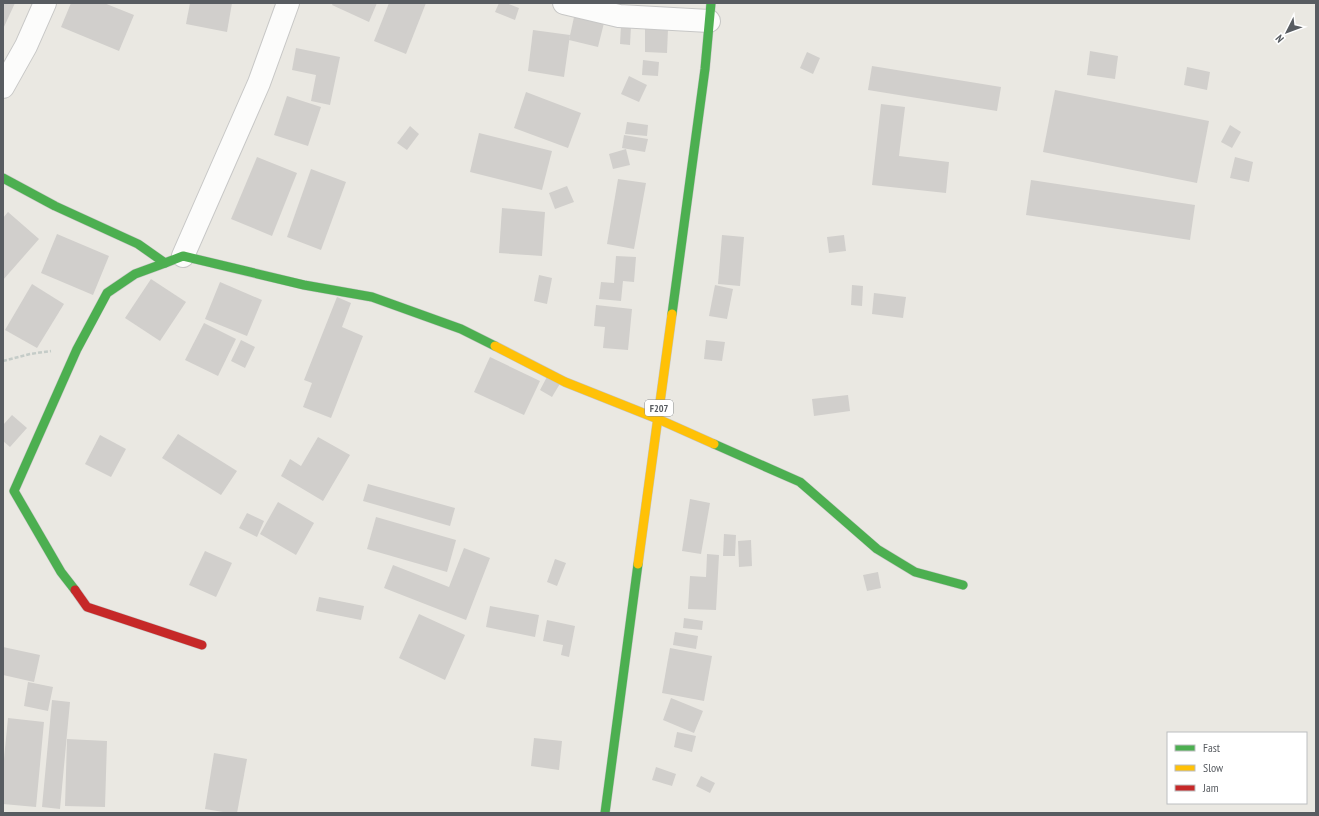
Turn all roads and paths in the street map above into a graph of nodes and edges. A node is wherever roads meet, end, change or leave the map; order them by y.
1 (45, 3) edge
2 (288, 3) edge
3 (564, 3) edge
4 (710, 12) edge
5 (3, 87) edge
6 (3, 178) edge
7 (174, 259) junction
8 (77, 349) junction
9 (3, 361) edge
10 (658, 419) junction
11 (963, 585) dead end
12 (202, 645) dead end
13 (605, 813) edge

1 - 5 street
2 - 7 street
3 - 4 street
4 - 10 street, F207
6 - 7 street
7 - 8 street
7 - 10 street
8 - 9 path
8 - 12 street
10 - 11 street
10 - 13 street, F207

